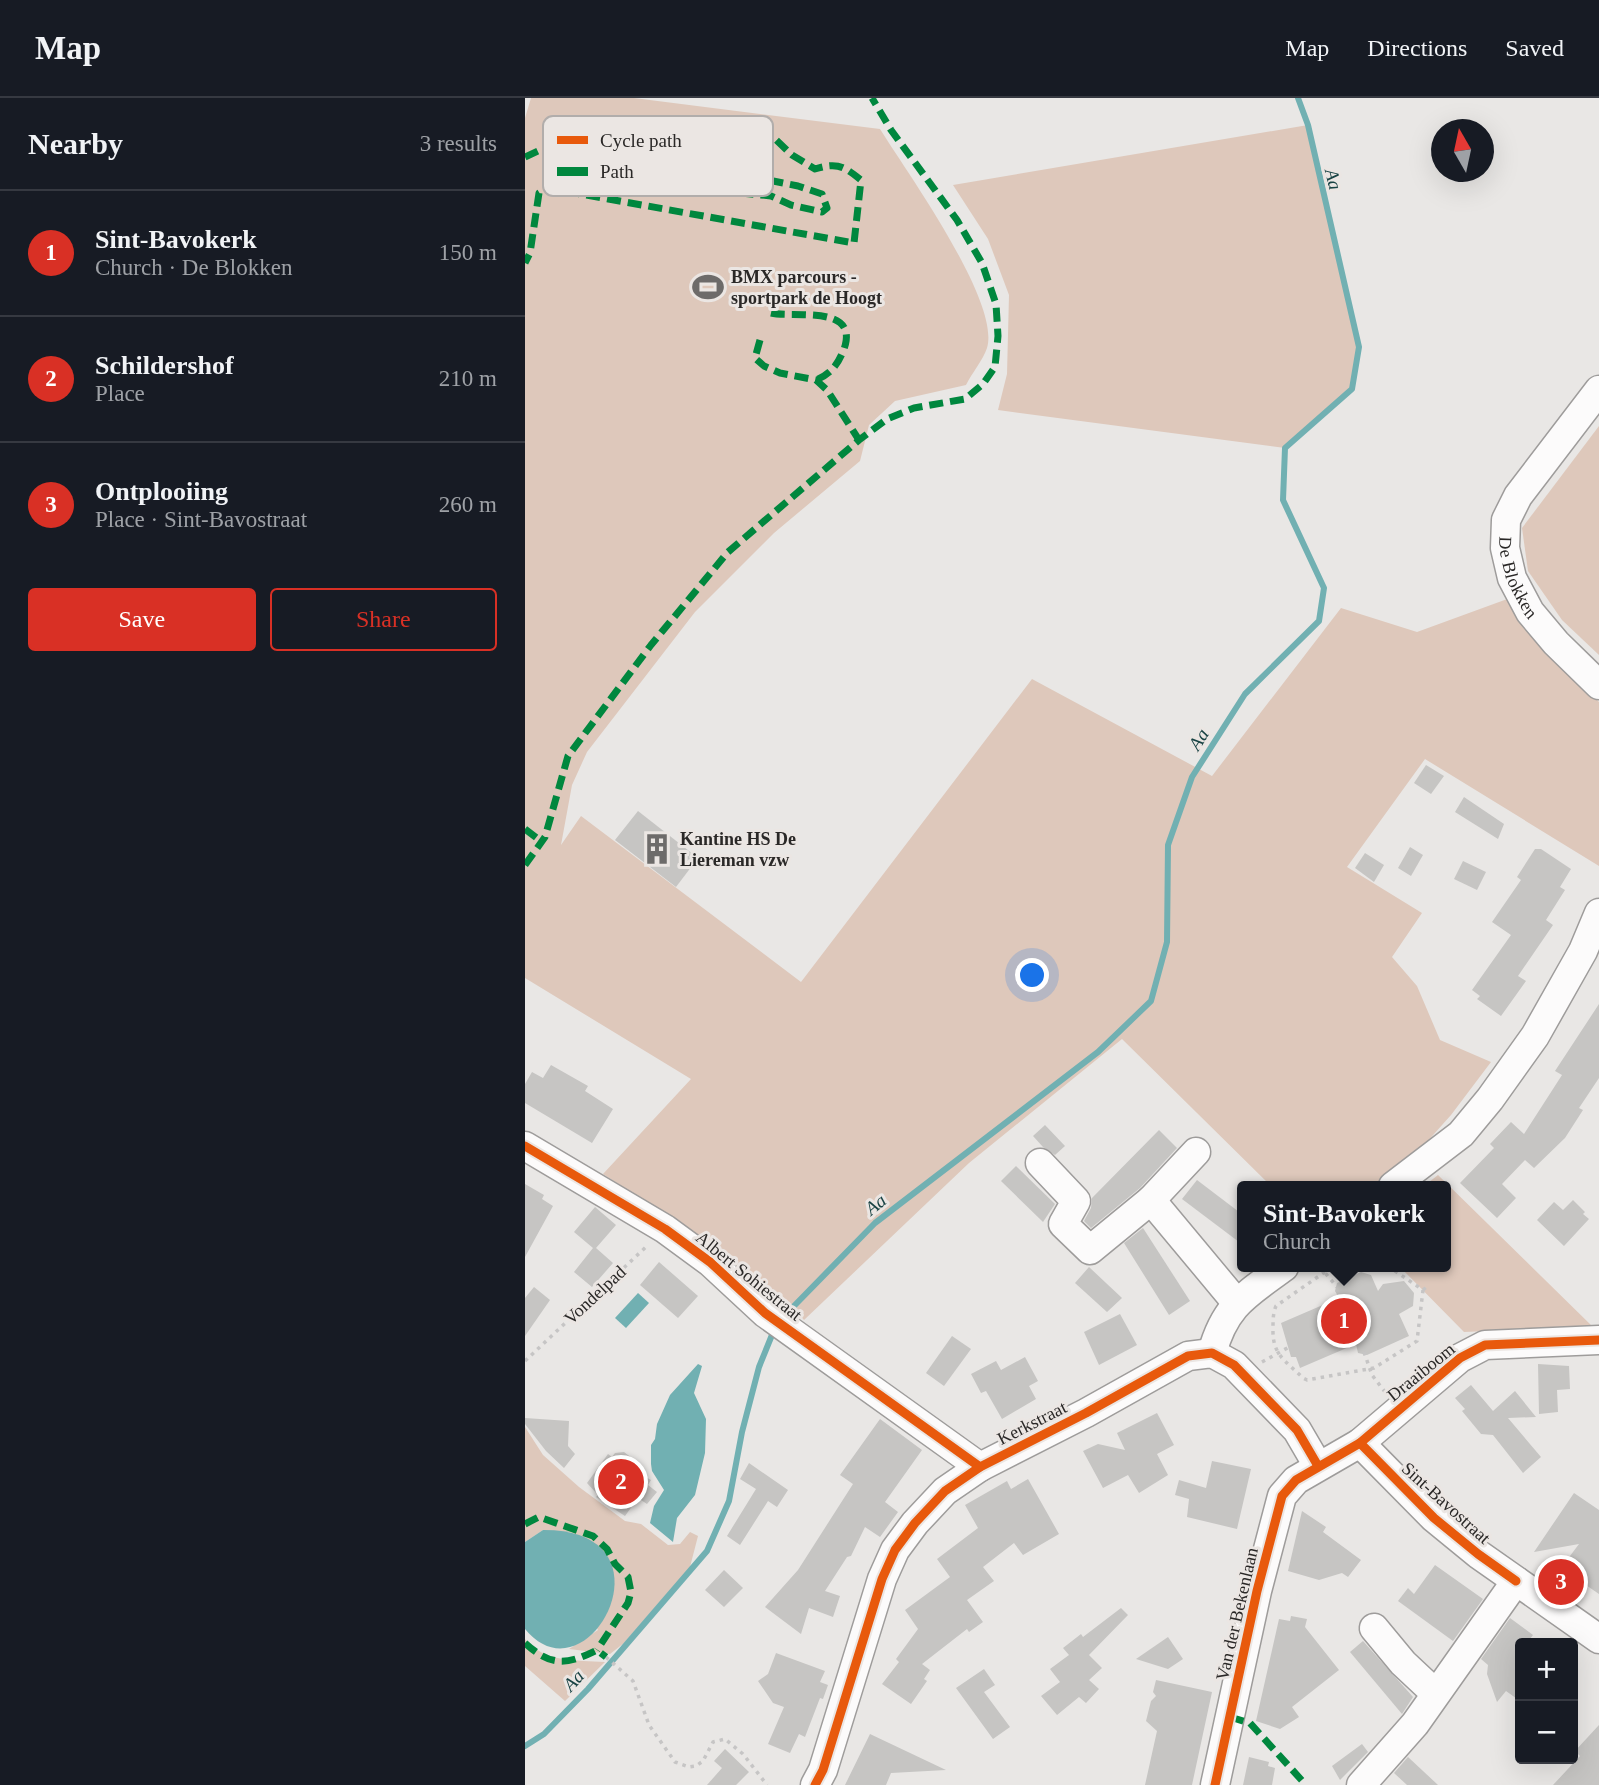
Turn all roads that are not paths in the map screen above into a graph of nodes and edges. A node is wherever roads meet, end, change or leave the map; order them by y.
1 (1599, 390) edge
2 (1599, 685) edge
3 (1599, 913) edge
4 (525, 1146) edge
5 (1196, 1152) dead end
6 (1040, 1163) dead end
7 (1399, 1181) edge
8 (1151, 1200) junction
9 (1277, 1272) edge
10 (1236, 1302) junction
11 (1599, 1340) edge
12 (1212, 1353) junction
13 (1360, 1443) junction
14 (1318, 1466) junction
15 (980, 1467) junction
16 (1516, 1581) junction
17 (1374, 1628) dead end
18 (1599, 1639) edge
19 (1435, 1693) junction
20 (815, 1785) edge
21 (1215, 1785) edge
22 (1361, 1785) edge

1 - 2 street, De Blokken
3 - 7 street
4 - 15 street, Albert Sohiestraat
5 - 8 street
6 - 8 street
8 - 10 street
9 - 10 street
10 - 12 street
11 - 13 street, Draaiboom
12 - 14 street
12 - 15 street, Kerkstraat
13 - 14 street, Draaiboom
13 - 16 street, Sint-Bavostraat
14 - 21 street, Van der Bekenlaan
15 - 20 street, Kerkstraat
16 - 18 street, Sint-Bavostraat
16 - 19 street
17 - 19 street
19 - 22 street

